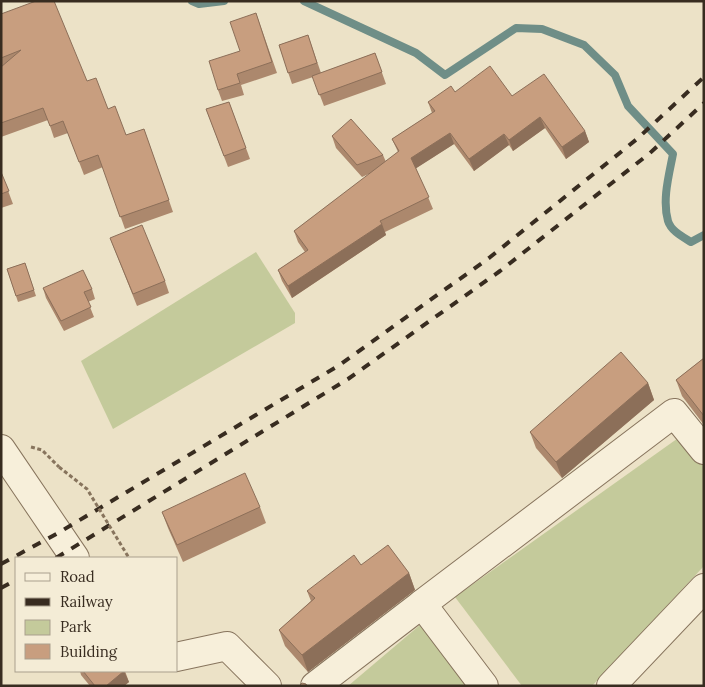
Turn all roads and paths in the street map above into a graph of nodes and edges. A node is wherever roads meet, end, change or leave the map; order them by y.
1 (704, 450) edge
2 (4, 457) edge
3 (59, 467) dead end
4 (74, 557) edge
5 (128, 557) edge
6 (704, 588) edge
7 (422, 604) junction
8 (178, 657) edge
9 (267, 686) edge
10 (315, 686) edge
11 (484, 686) edge
12 (611, 686) edge

1 - 7 street
2 - 4 street
3 - 5 path, bridge
6 - 12 street
7 - 10 street
7 - 11 street
8 - 9 street

